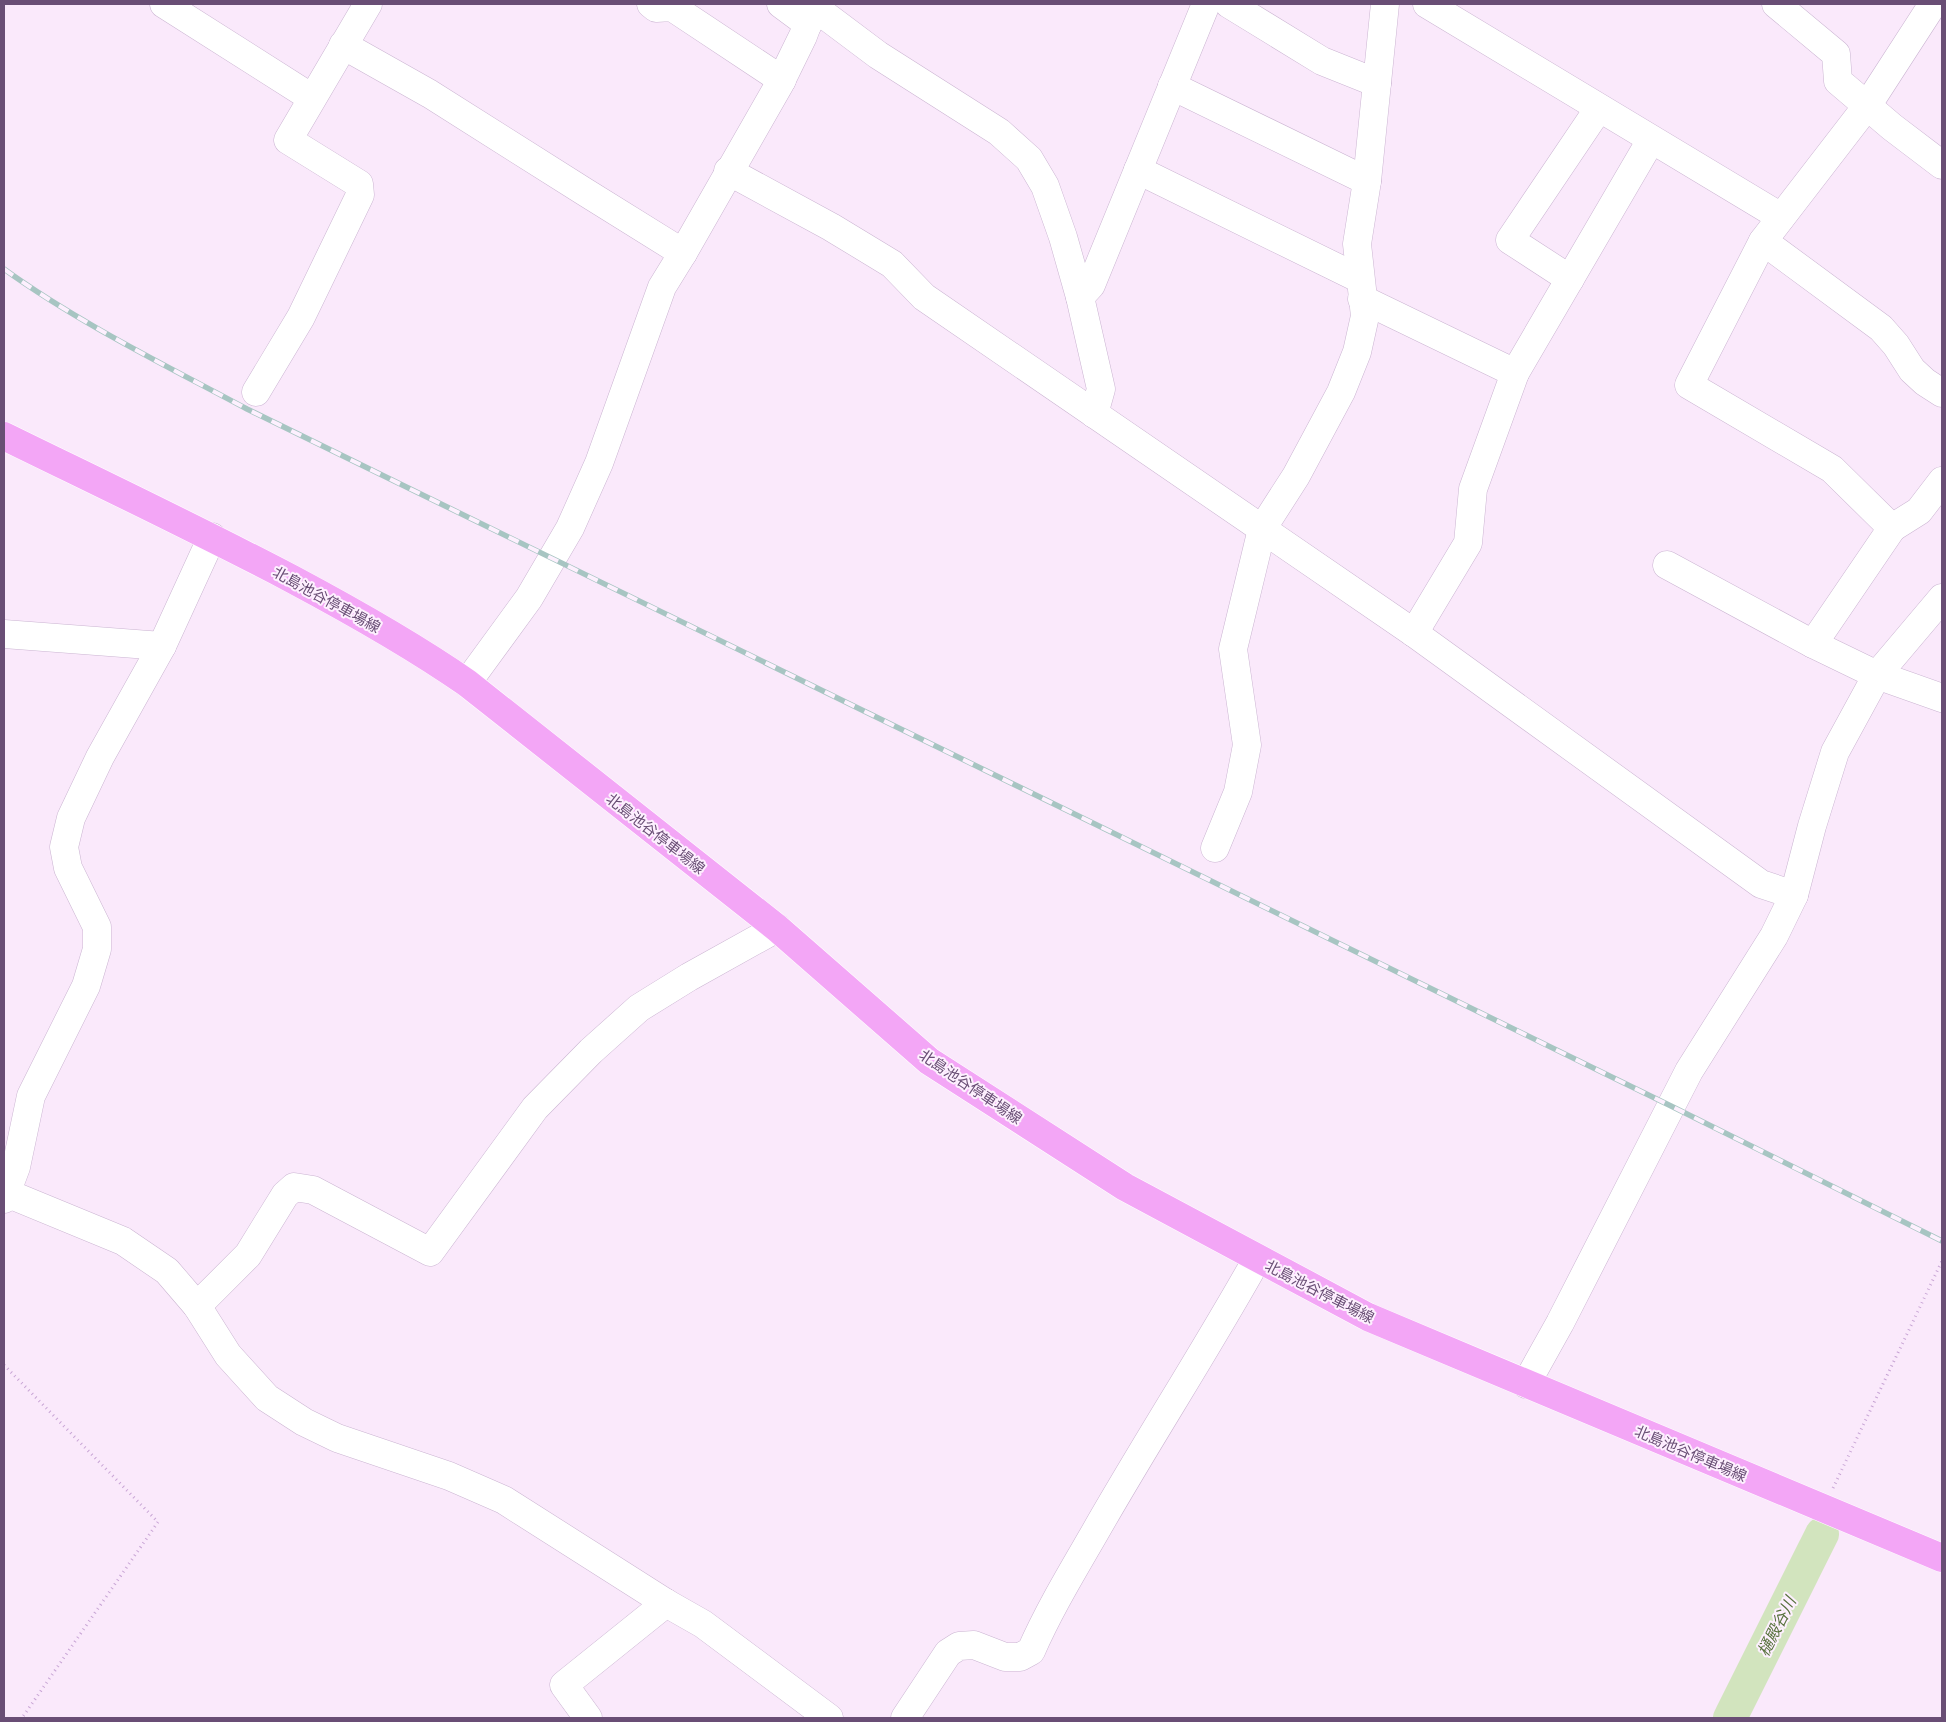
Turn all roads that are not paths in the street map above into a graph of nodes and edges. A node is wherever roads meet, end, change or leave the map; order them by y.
1 (164, 4) edge
2 (368, 4) edge
3 (651, 4) edge
4 (781, 4) edge
5 (1206, 4) edge
6 (1229, 4) edge
7 (1385, 4) edge
8 (1428, 4) edge
9 (1776, 4) edge
10 (1933, 4) edge
11 (812, 12) edge
12 (343, 45) junction
13 (782, 80) junction
14 (1377, 83) junction
15 (1172, 86) junction
16 (312, 98) junction
17 (1867, 106) junction
18 (1599, 108) junction
19 (1651, 140) junction
20 (1942, 165) edge
21 (1138, 170) junction
22 (728, 171) junction
23 (1367, 180) junction
24 (1781, 218) junction
25 (1763, 241) junction
26 (683, 252) junction
27 (1570, 280) junction
28 (1361, 289) junction
29 (1080, 297) junction
30 (1515, 373) junction
31 (256, 392) dead end
32 (1942, 393) edge
33 (1094, 414) junction
34 (4, 436) edge
35 (1942, 481) edge
36 (1262, 528) junction
37 (1892, 528) junction
38 (212, 537) junction
39 (1667, 565) dead end
40 (1942, 598) edge
41 (1414, 633) junction
42 (4, 634) edge
43 (1813, 644) junction
44 (162, 646) junction
45 (1877, 675) junction
46 (467, 683) junction
47 (1942, 698) edge
48 (1214, 848) dead end
49 (1794, 895) junction
50 (777, 928) junction
51 (5, 1195) edge
52 (1257, 1259) junction
53 (197, 1306) junction
54 (1526, 1384) junction
55 (1942, 1558) edge
56 (666, 1603) junction
57 (588, 1718) edge
58 (829, 1718) edge
59 (905, 1718) edge

1 - 16 street
2 - 12 street
3 - 13 street
4 - 11 street
5 - 15 street
6 - 14 street
7 - 14 street
8 - 18 street
9 - 17 street
10 - 17 street
11 - 13 street
11 - 29 street
12 - 16 street
12 - 26 street
13 - 22 street
14 - 23 street
15 - 21 street
15 - 23 street
16 - 31 street
17 - 20 street
17 - 24 street
18 - 19 street
18 - 27 street
19 - 24 street
19 - 27 street
21 - 28 street
21 - 29 street
22 - 26 street
22 - 33 street
23 - 28 street
24 - 25 street
25 - 32 street
25 - 37 street
26 - 46 street
27 - 30 street
28 - 30 street
28 - 36 street
29 - 33 street
30 - 41 street
33 - 36 street
34 - 38 main road, 北島池谷停車場線
35 - 37 street
36 - 41 street
36 - 48 street
37 - 43 street
38 - 44 street
38 - 46 main road, 北島池谷停車場線
39 - 43 street
40 - 45 street
41 - 49 street
42 - 44 street
43 - 45 street
44 - 51 street
45 - 47 street
45 - 49 street
46 - 50 main road, 北島池谷停車場線
49 - 54 street
50 - 52 main road, 北島池谷停車場線
50 - 53 street
51 - 53 street
52 - 54 main road, 北島池谷停車場線
52 - 59 street
53 - 56 street
54 - 55 main road, 北島池谷停車場線
56 - 57 street
56 - 58 street

